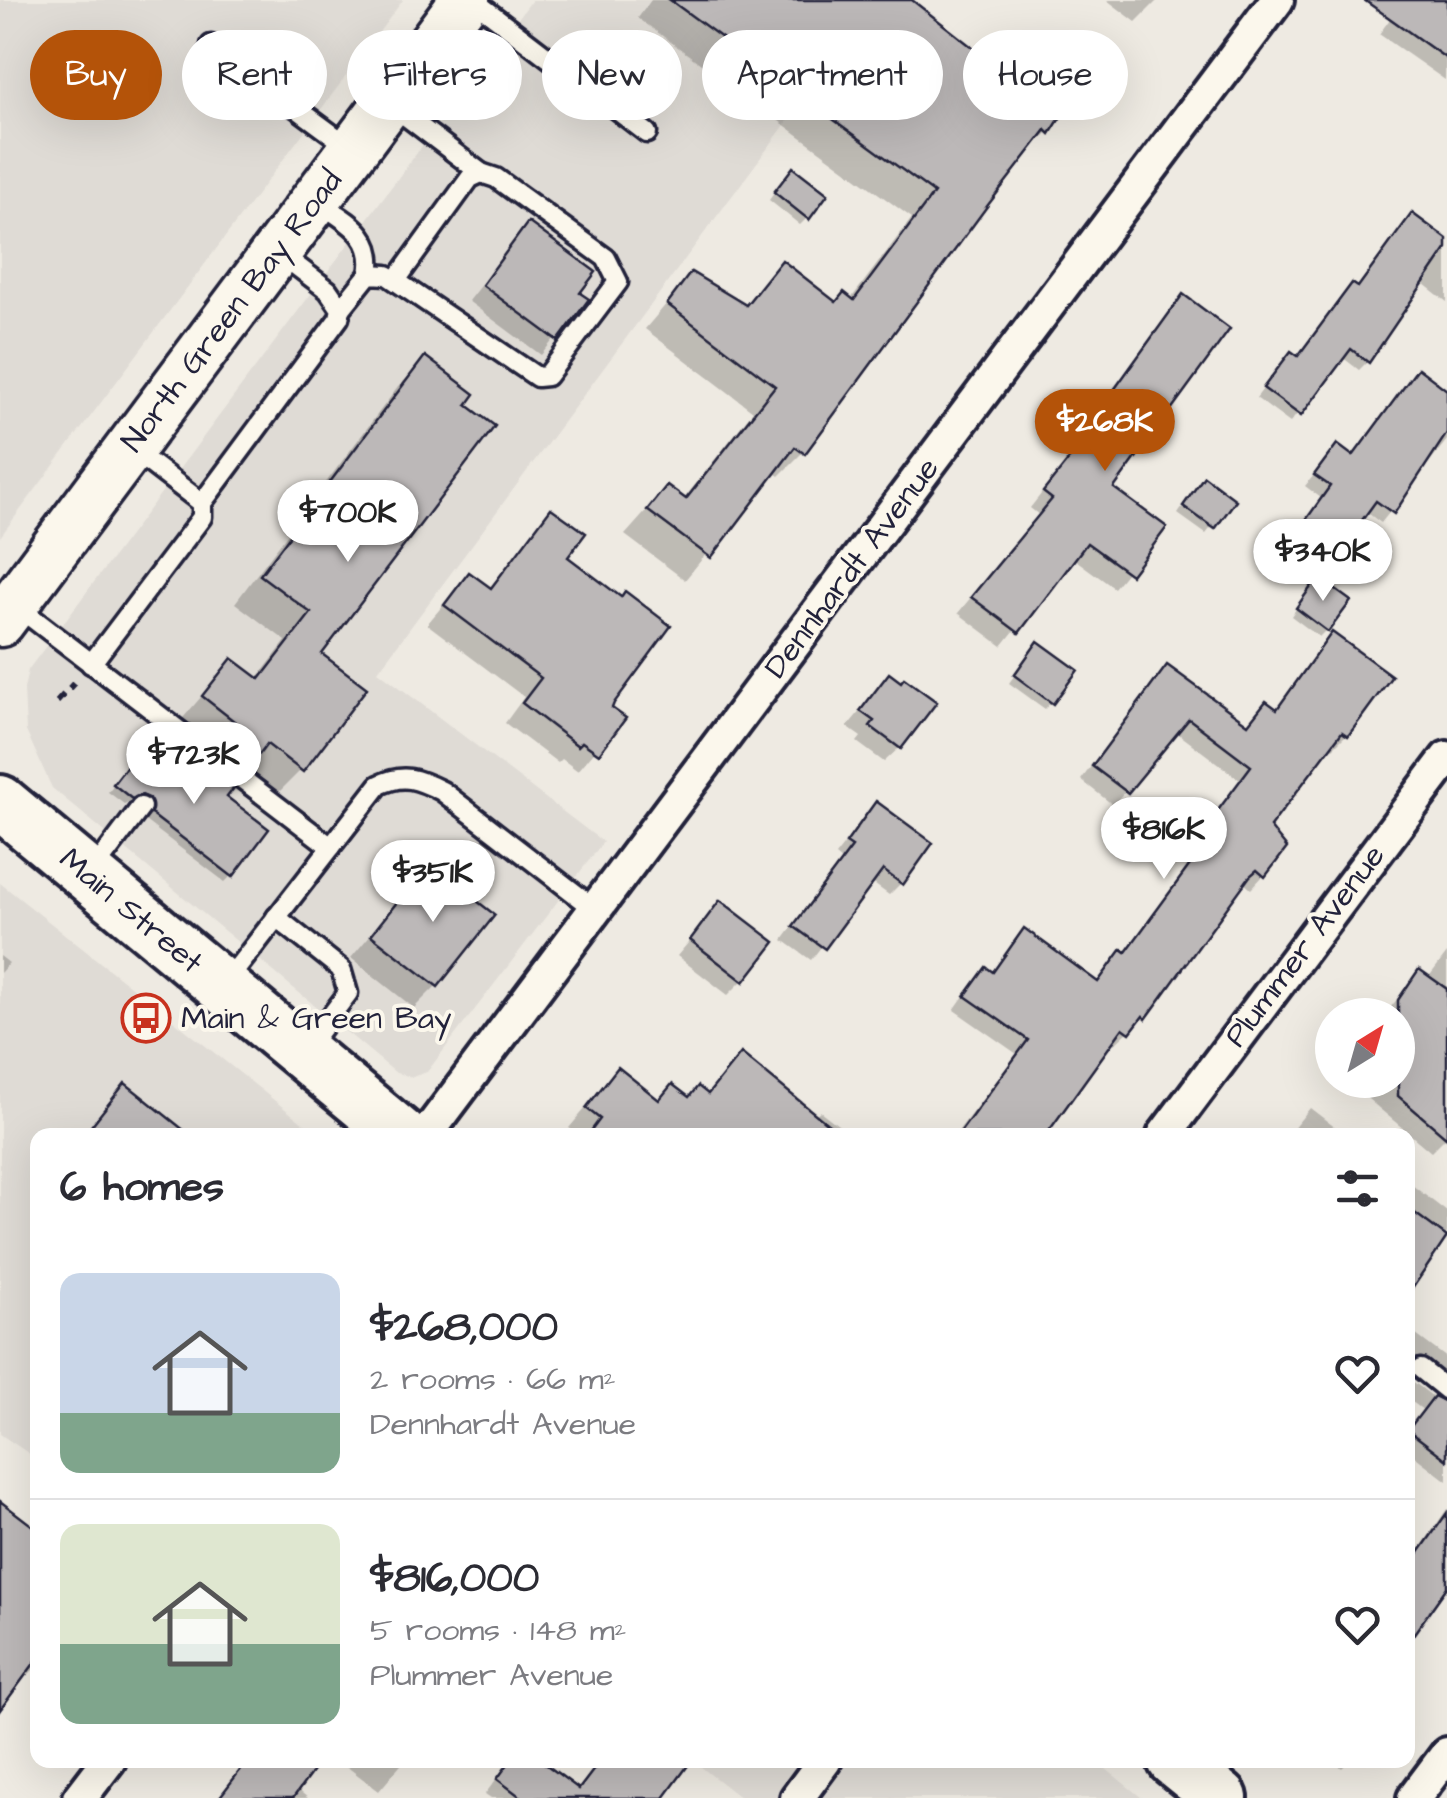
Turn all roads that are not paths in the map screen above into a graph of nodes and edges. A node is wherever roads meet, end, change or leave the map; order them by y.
1 (465, 0) edge
2 (473, 0) edge
3 (1278, 0) edge
4 (442, 30) edge
5 (313, 120) edge
6 (374, 120) edge
7 (412, 120) edge
8 (648, 133) dead end
9 (352, 149) junction
10 (481, 172) junction
11 (314, 200) junction
12 (277, 251) junction
13 (368, 274) junction
14 (398, 280) junction
15 (341, 310) junction
16 (130, 448) junction
17 (202, 503) junction
18 (7, 613) edge
19 (92, 664) junction
20 (191, 740) junction
21 (1447, 758) edge
22 (172, 764) dead end
23 (0, 802) edge
24 (141, 807) dead end
25 (330, 848) junction
26 (89, 877) junction
27 (595, 909) junction
28 (276, 918) junction
29 (222, 987) junction
30 (303, 1053) junction
31 (393, 1128) edge
32 (431, 1128) edge
33 (1169, 1128) edge
34 (1421, 1370) dead end
35 (1447, 1390) edge
36 (1447, 1754) edge
37 (103, 1768) edge
38 (820, 1768) edge
39 (1184, 1768) edge
40 (80, 1798) edge
41 (797, 1798) edge
42 (1221, 1798) edge
43 (1414, 1798) edge

1 - 4 main road, North Green Bay Road
2 - 8 lane
3 - 27 street, Dennhardt Avenue
5 - 9 lane
6 - 9 main road, North Green Bay Road
7 - 10 lane
9 - 11 main road, North Green Bay Road
10 - 14 lane
10 - 14 lane
11 - 12 main road, North Green Bay Road
11 - 13 lane
12 - 15 lane
12 - 16 main road, North Green Bay Road
13 - 14 lane
13 - 15 lane
15 - 17 lane
16 - 17 lane
16 - 18 main road, North Green Bay Road
17 - 19 lane
18 - 19 lane
19 - 20 lane
20 - 22 lane
20 - 25 lane
21 - 33 street, Plummer Avenue
23 - 26 main road, Main Street
24 - 26 lane
25 - 27 lane
25 - 28 lane
26 - 29 main road, Main Street
27 - 32 street, Dennhardt Avenue
28 - 29 lane
28 - 30 lane
29 - 30 main road, Main Street
30 - 31 main road, Main Street
34 - 35 lane
36 - 43 street
37 - 40 street
38 - 41 street
39 - 42 main road

